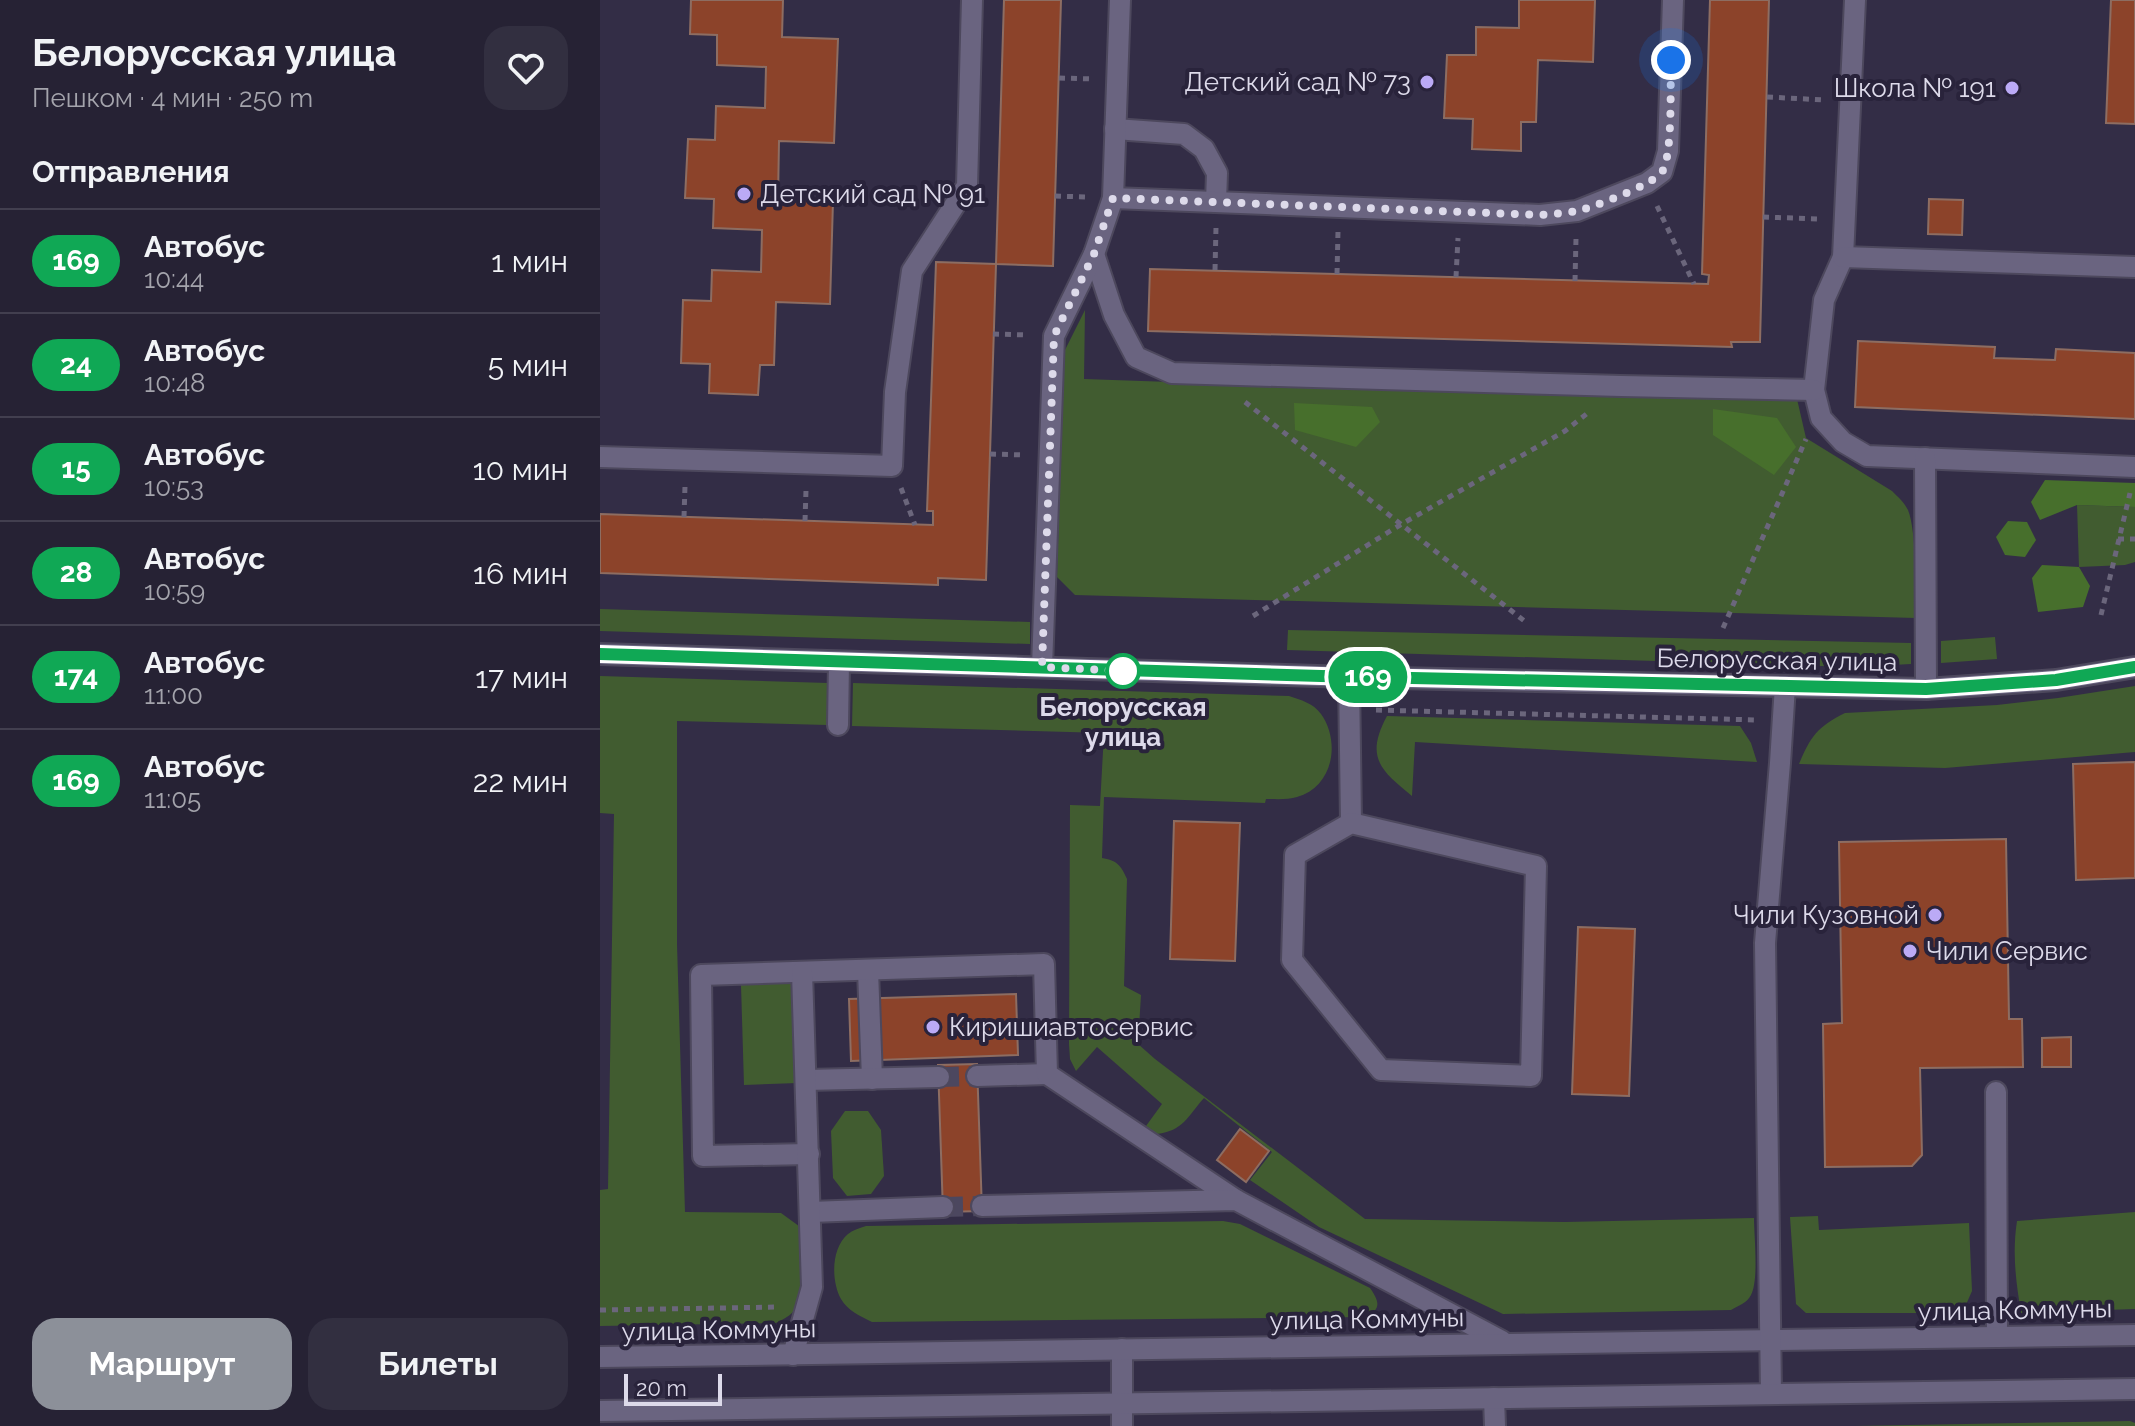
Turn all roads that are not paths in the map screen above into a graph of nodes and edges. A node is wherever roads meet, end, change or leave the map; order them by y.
1 (972, 0) edge
2 (1120, 0) edge
3 (1673, 0) edge
4 (1855, 0) edge
5 (1115, 129) junction
6 (1113, 198) junction
7 (1216, 202) junction
8 (1094, 254) junction
9 (1843, 257) junction
10 (2135, 267) edge
11 (1814, 390) junction
12 (600, 457) edge
13 (1925, 458) junction
14 (2135, 467) edge
15 (600, 654) edge
16 (839, 662) junction
17 (1042, 667) junction
18 (2135, 667) edge
19 (1349, 677) junction
20 (1785, 686) junction
21 (1926, 689) junction
22 (838, 725) dead end
23 (1351, 823) junction
24 (868, 970) junction
25 (802, 972) junction
26 (1047, 1074) junction
27 (977, 1076) tunnel mouth
28 (939, 1077) tunnel mouth
29 (872, 1079) junction
30 (806, 1080) junction
31 (1996, 1092) dead end
32 (809, 1154) junction
33 (1236, 1200) junction
34 (982, 1206) tunnel mouth
35 (943, 1207) tunnel mouth
36 (811, 1212) junction
37 (2135, 1335) edge
38 (1997, 1336) junction
39 (1770, 1339) junction
40 (1505, 1343) junction
41 (1122, 1349) junction
42 (793, 1355) junction
43 (600, 1357) edge
44 (2135, 1389) edge
45 (1771, 1394) junction
46 (1494, 1398) junction
47 (1123, 1403) junction
48 (600, 1411) edge
49 (1122, 1426) edge
50 (1495, 1426) edge

1 - 12 street
2 - 5 street
3 - 7 street
4 - 9 street
5 - 6 street
5 - 7 street
6 - 7 street
6 - 8 street
8 - 11 street
8 - 17 street
9 - 10 street
9 - 11 street
11 - 13 street
13 - 14 street
13 - 21 street
15 - 16 street, Белорусская улица
16 - 17 street, Белорусская улица
16 - 22 street
17 - 19 street, Белорусская улица
18 - 21 street, Белорусская улица
19 - 20 street, Белорусская улица
19 - 23 street
20 - 21 street, Белорусская улица
20 - 39 street
23 - 23 street
24 - 25 street
24 - 26 street
24 - 29 street
25 - 30 street
25 - 32 street
26 - 27 street
26 - 33 street
28 - 29 street
29 - 30 street
30 - 32 street
31 - 38 street
32 - 36 street
33 - 34 street
33 - 40 street
35 - 36 street
36 - 42 street
37 - 38 street, улица Коммуны
38 - 39 street, улица Коммуны
39 - 40 street, улица Коммуны
39 - 45 street
40 - 41 street, улица Коммуны
41 - 42 street, улица Коммуны
41 - 47 street
42 - 43 street, улица Коммуны
44 - 45 street
45 - 46 street
46 - 47 street
46 - 50 street
47 - 48 street
47 - 49 street

